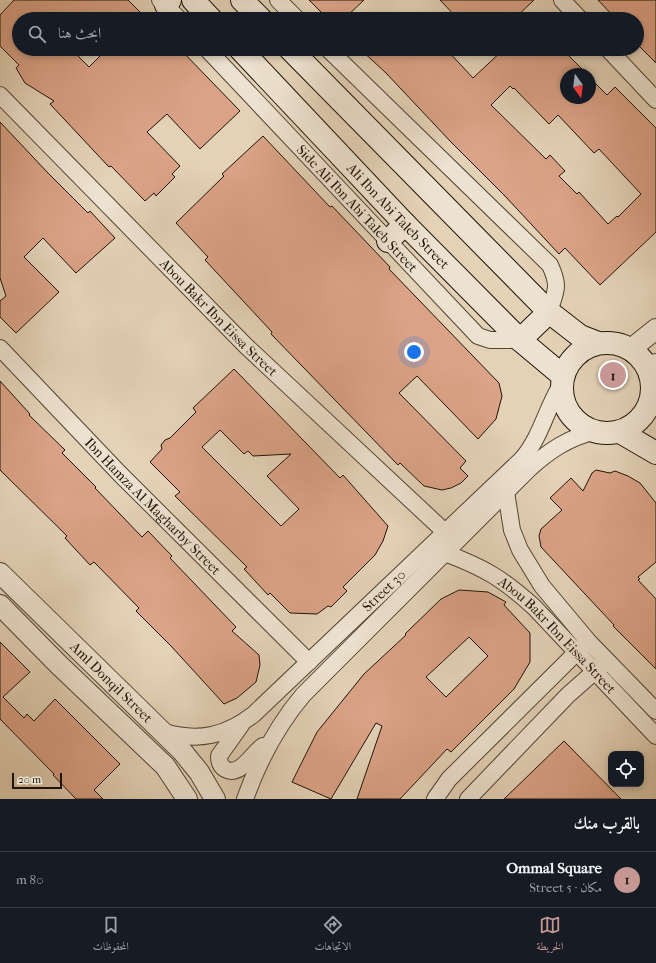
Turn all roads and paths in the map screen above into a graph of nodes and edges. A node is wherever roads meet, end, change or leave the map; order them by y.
1 (193, 0) edge
2 (242, 0) edge
3 (278, 0) edge
4 (562, 0) edge
5 (205, 12) edge
6 (254, 12) edge
7 (290, 12) edge
8 (573, 12) edge
9 (214, 56) edge
10 (247, 56) edge
11 (297, 56) edge
12 (335, 56) edge
13 (615, 56) edge
14 (0, 95) edge
15 (656, 100) edge
16 (405, 224) junction
17 (388, 241) junction
18 (549, 312) junction
19 (656, 329) edge
20 (520, 340) junction
21 (598, 343) junction
22 (0, 348) edge
23 (631, 349) junction
24 (653, 376) edge
25 (562, 381) junction
26 (593, 432) junction
27 (620, 432) junction
28 (656, 453) edge
29 (506, 492) junction
30 (446, 532) junction
31 (445, 553) junction
32 (0, 573) edge
33 (0, 605) edge
34 (588, 641) junction
35 (576, 653) junction
36 (309, 662) junction
37 (600, 666) junction
38 (656, 711) edge
39 (242, 723) junction
40 (164, 732) junction
41 (656, 736) edge
42 (269, 743) junction
43 (187, 799) edge
44 (215, 799) edge
45 (245, 799) edge
46 (435, 799) edge
47 (468, 799) edge

1 - 5 main road
2 - 6 main road
3 - 7 street
4 - 8 street
9 - 17 street, Side Ali Ibn Abi Taleb Street
10 - 16 main road, Ali Ibn Abi Taleb Street
11 - 18 main road
12 - 18 street
13 - 15 street
14 - 30 street, Abou Bakr Ibn Eissa Street
16 - 17 main road
16 - 20 main road, Ali Ibn Abi Taleb Street
17 - 20 street, Side Ali Ibn Abi Taleb Street
18 - 20 main road
18 - 21 main road
19 - 23 street
20 - 25 main road, Ali Ibn Abi Taleb Street
21 - 23 main road
21 - 25 main road
22 - 36 street, Ibn Hamza Al Magharby Street
23 - 24 main road
24 - 27 main road
25 - 26 main road
25 - 30 street, Street 30
26 - 27 main road
26 - 29 street, Street 30
27 - 28 main road
29 - 31 street, Street 30
29 - 34 street, Abou Bakr Ibn Eissa Street
30 - 36 street, Street 30
31 - 35 street, Abou Bakr Ibn Eissa Street
31 - 42 street, Street 30
32 - 40 street, Aml Donqil Street
33 - 43 street, Aml Donqil Street
34 - 35 street
34 - 37 street, Abou Bakr Ibn Eissa Street
35 - 37 street, Abou Bakr Ibn Eissa Street
35 - 46 street
36 - 39 street, Street 30
37 - 38 street, Abou Bakr Ibn Eissa Street
37 - 41 street, Abou Bakr Ibn Eissa Street
37 - 47 street
39 - 40 street, Street 30
39 - 42 street
40 - 44 street, Aml Donqil Street
42 - 45 street, Street 30

